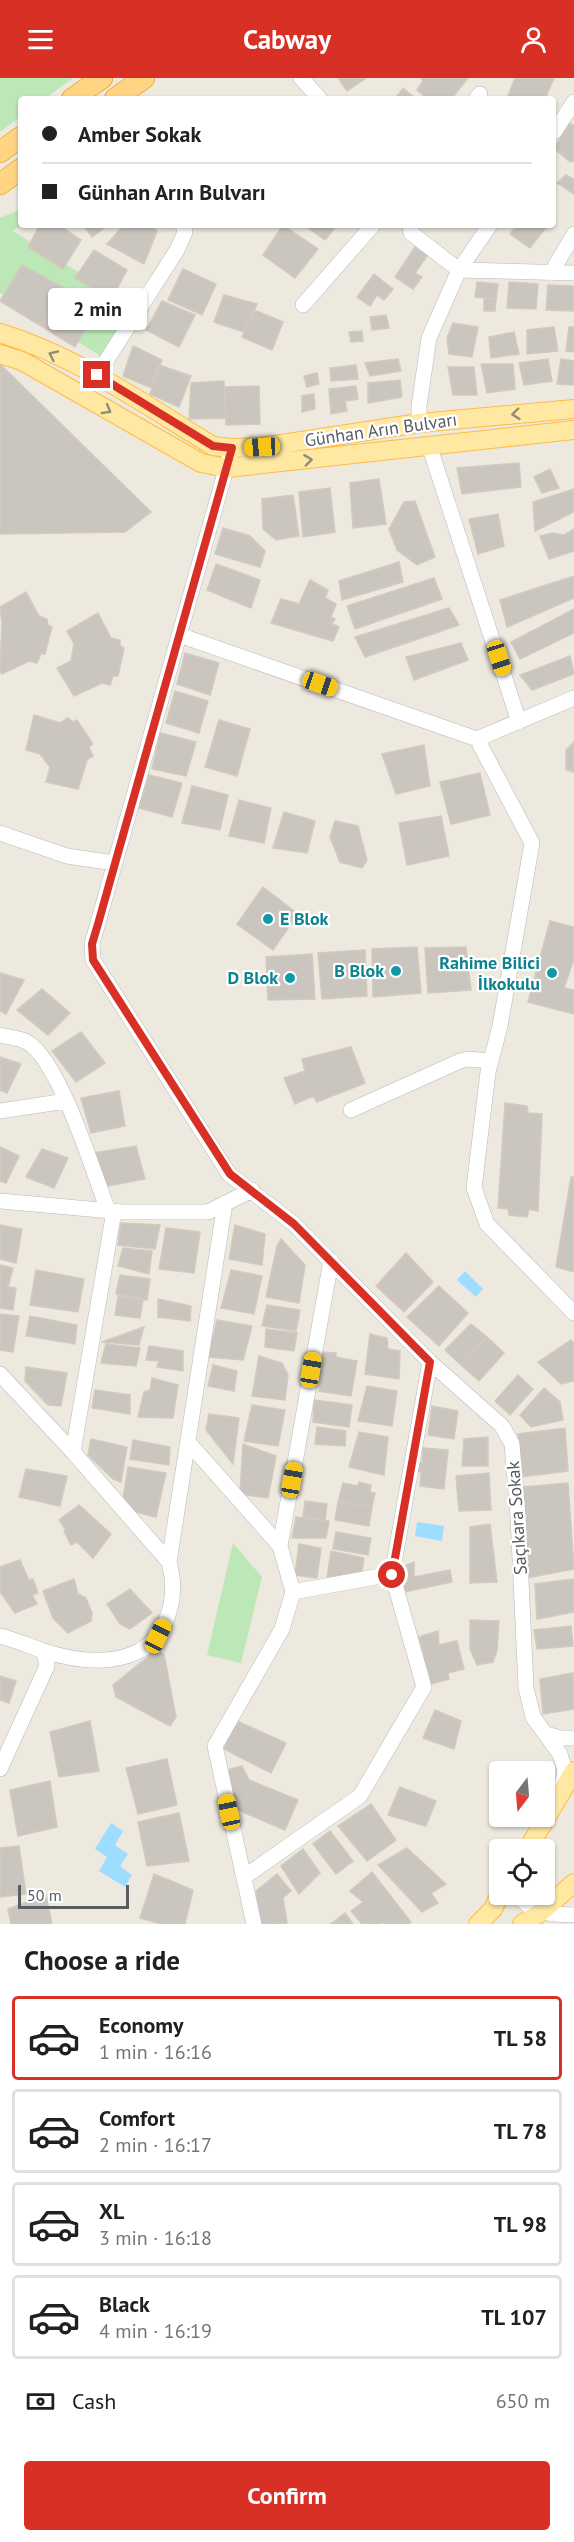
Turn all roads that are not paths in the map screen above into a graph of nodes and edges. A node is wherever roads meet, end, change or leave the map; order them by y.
1 (102, 78) edge
2 (144, 78) edge
3 (301, 78) edge
4 (76, 96) edge
5 (119, 96) edge
6 (317, 96) edge
7 (574, 102) edge
8 (556, 129) edge
9 (18, 138) edge
10 (0, 152) edge
11 (18, 170) edge
12 (0, 184) edge
13 (184, 228) edge
14 (370, 228) edge
15 (410, 228) edge
16 (488, 228) edge
17 (574, 234) edge
18 (459, 270) junction
19 (551, 273) junction
20 (574, 273) edge
21 (303, 305) dead end
22 (0, 333) edge
23 (0, 354) edge
24 (97, 375) junction
25 (574, 409) edge
26 (419, 423) junction
27 (574, 430) edge
28 (429, 445) junction
29 (232, 448) junction
30 (227, 468) junction
31 (179, 634) junction
32 (574, 698) edge
33 (519, 722) junction
34 (477, 739) junction
35 (0, 832) edge
36 (114, 863) junction
37 (0, 1035) edge
38 (491, 1061) junction
39 (66, 1101) junction
40 (351, 1110) dead end
41 (0, 1111) edge
42 (252, 1190) junction
43 (0, 1201) edge
44 (225, 1203) junction
45 (111, 1211) junction
46 (331, 1261) junction
47 (574, 1313) edge
48 (430, 1362) junction
49 (0, 1374) edge
50 (188, 1442) junction
51 (73, 1452) junction
52 (280, 1546) junction
53 (169, 1562) junction
54 (392, 1575) junction
55 (293, 1592) junction
56 (0, 1636) edge
57 (44, 1651) junction
58 (546, 1734) junction
59 (574, 1738) edge
60 (0, 1769) edge
61 (574, 1771) edge
62 (559, 1798) junction
63 (534, 1839) edge
64 (244, 1877) junction
65 (574, 1883) edge
66 (495, 1905) edge
67 (528, 1905) edge
68 (540, 1913) junction
69 (574, 1916) edge
70 (254, 1924) edge
71 (478, 1924) edge
72 (522, 1924) edge

1 - 4 highway
2 - 5 highway
3 - 6 street
7 - 8 street
9 - 10 highway
11 - 12 highway
13 - 24 street
14 - 21 street
15 - 18 street
16 - 18 street
17 - 19 street
18 - 19 street
18 - 26 street
19 - 20 street
24 -> 22 main road, Günhan Arın Bulvarı
23 -> 30 main road, Günhan Arın Bulvarı
24 - 29 main road, Günhan Arın Bulvarı
25 -> 26 main road, Günhan Arın Bulvarı
26 - 29 main road, Günhan Arın Bulvarı
27 - 28 main road, Günhan Arın Bulvarı
30 -> 28 main road, Günhan Arın Bulvarı
28 - 33 street
29 - 30 street, Saçıkara Sokak
30 - 31 street, Saçıkara Sokak
31 - 34 street
31 - 36 street, Saçıkara Sokak
32 - 33 street
33 - 34 street
34 - 38 street
35 - 36 street
36 - 42 street, Saçıkara Sokak
37 - 39 street
38 - 40 street
38 - 47 street
39 - 41 street
39 - 45 street
42 - 44 street
42 - 46 street, Saçıkara Sokak
43 - 45 street
44 - 45 street
44 - 50 street
45 - 51 street
46 - 48 street, Saçıkara Sokak
46 - 52 street
48 - 54 street
48 - 58 street, Saçıkara Sokak
49 - 51 street
50 - 52 street
50 - 53 street
51 - 53 street
52 - 55 street
53 - 57 street
54 - 55 street
54 - 64 street
55 - 64 street
56 - 57 street
57 - 60 street
58 - 59 street
58 - 62 street, Saçıkara Sokak
61 - 62 main road
62 - 63 main road
64 - 70 street
65 - 68 main road
66 - 71 main road
67 - 68 street
68 - 69 street
68 - 72 main road

